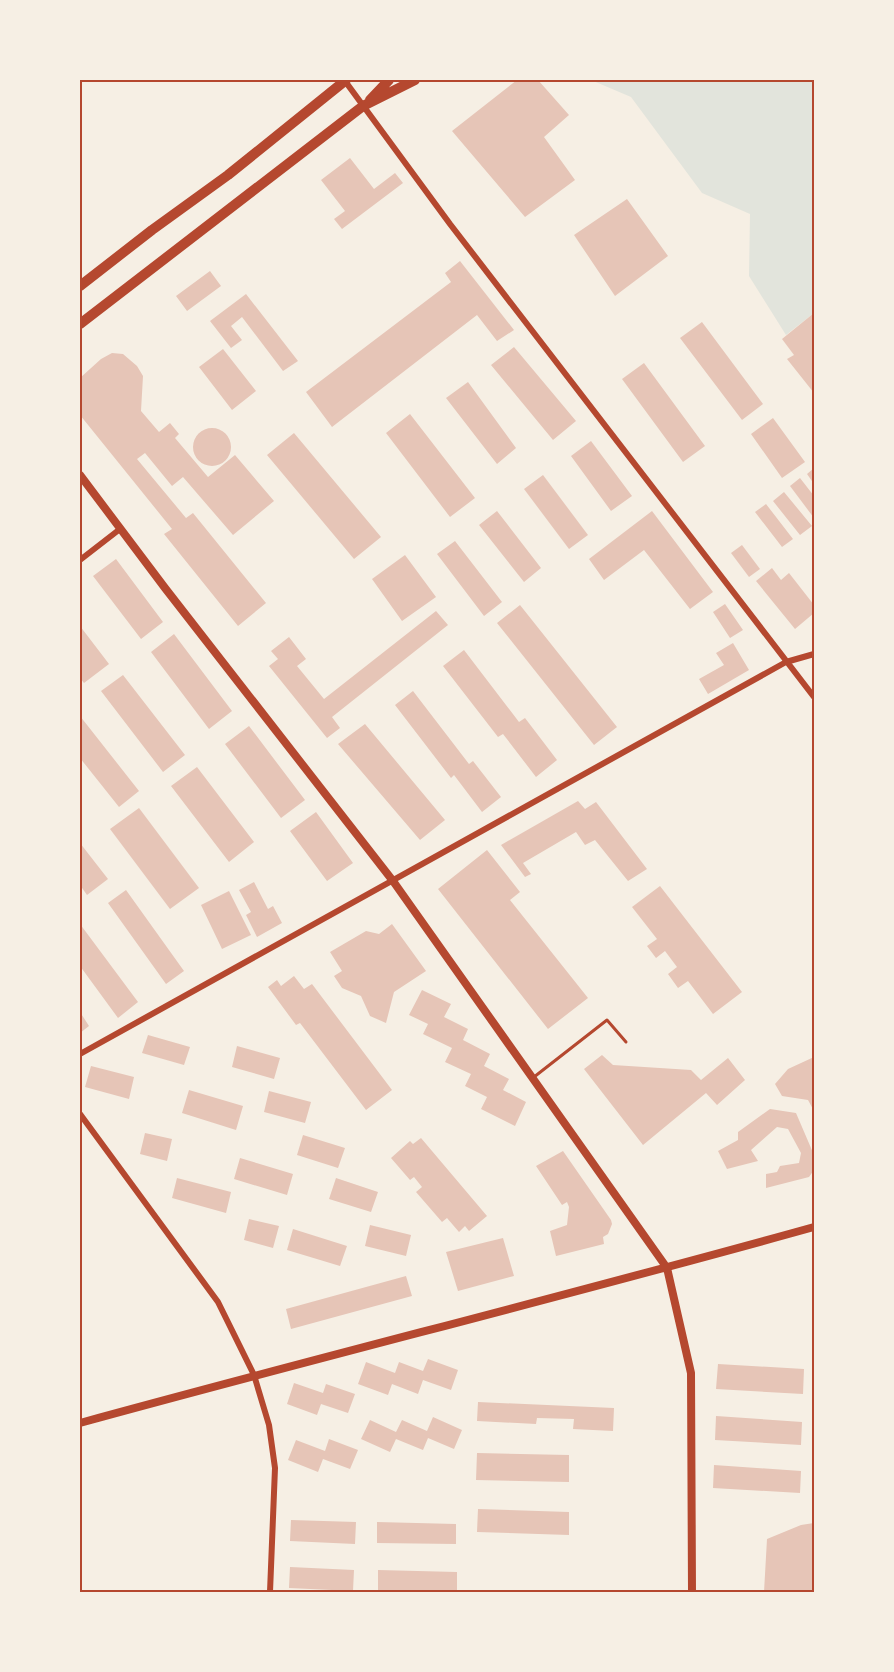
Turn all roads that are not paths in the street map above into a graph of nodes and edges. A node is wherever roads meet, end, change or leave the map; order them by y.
1 (347, 80) edge
2 (389, 80) edge
3 (415, 80) edge
4 (363, 106) junction
5 (80, 286) edge
6 (80, 324) edge
7 (80, 476) edge
8 (120, 529) junction
9 (80, 560) edge
10 (814, 654) edge
11 (786, 662) junction
12 (814, 697) edge
13 (393, 881) junction
14 (626, 1042) dead end
15 (80, 1054) edge
16 (532, 1078) junction
17 (80, 1114) edge
18 (814, 1227) edge
19 (667, 1268) junction
20 (254, 1375) junction
21 (80, 1423) edge
22 (270, 1593) edge
23 (692, 1593) edge

1 - 4 street
1 - 5 main road
2 - 4 main road
3 - 4 main road
4 - 6 main road
4 - 11 street
7 - 8 street
8 - 9 street
8 - 13 street
10 - 11 street
11 - 12 street
11 - 13 street
13 - 15 street
13 - 16 street
14 - 16 lane
16 - 19 street
17 - 20 street
18 - 19 street
19 - 20 street
19 - 23 street
20 - 21 street
20 - 22 street

